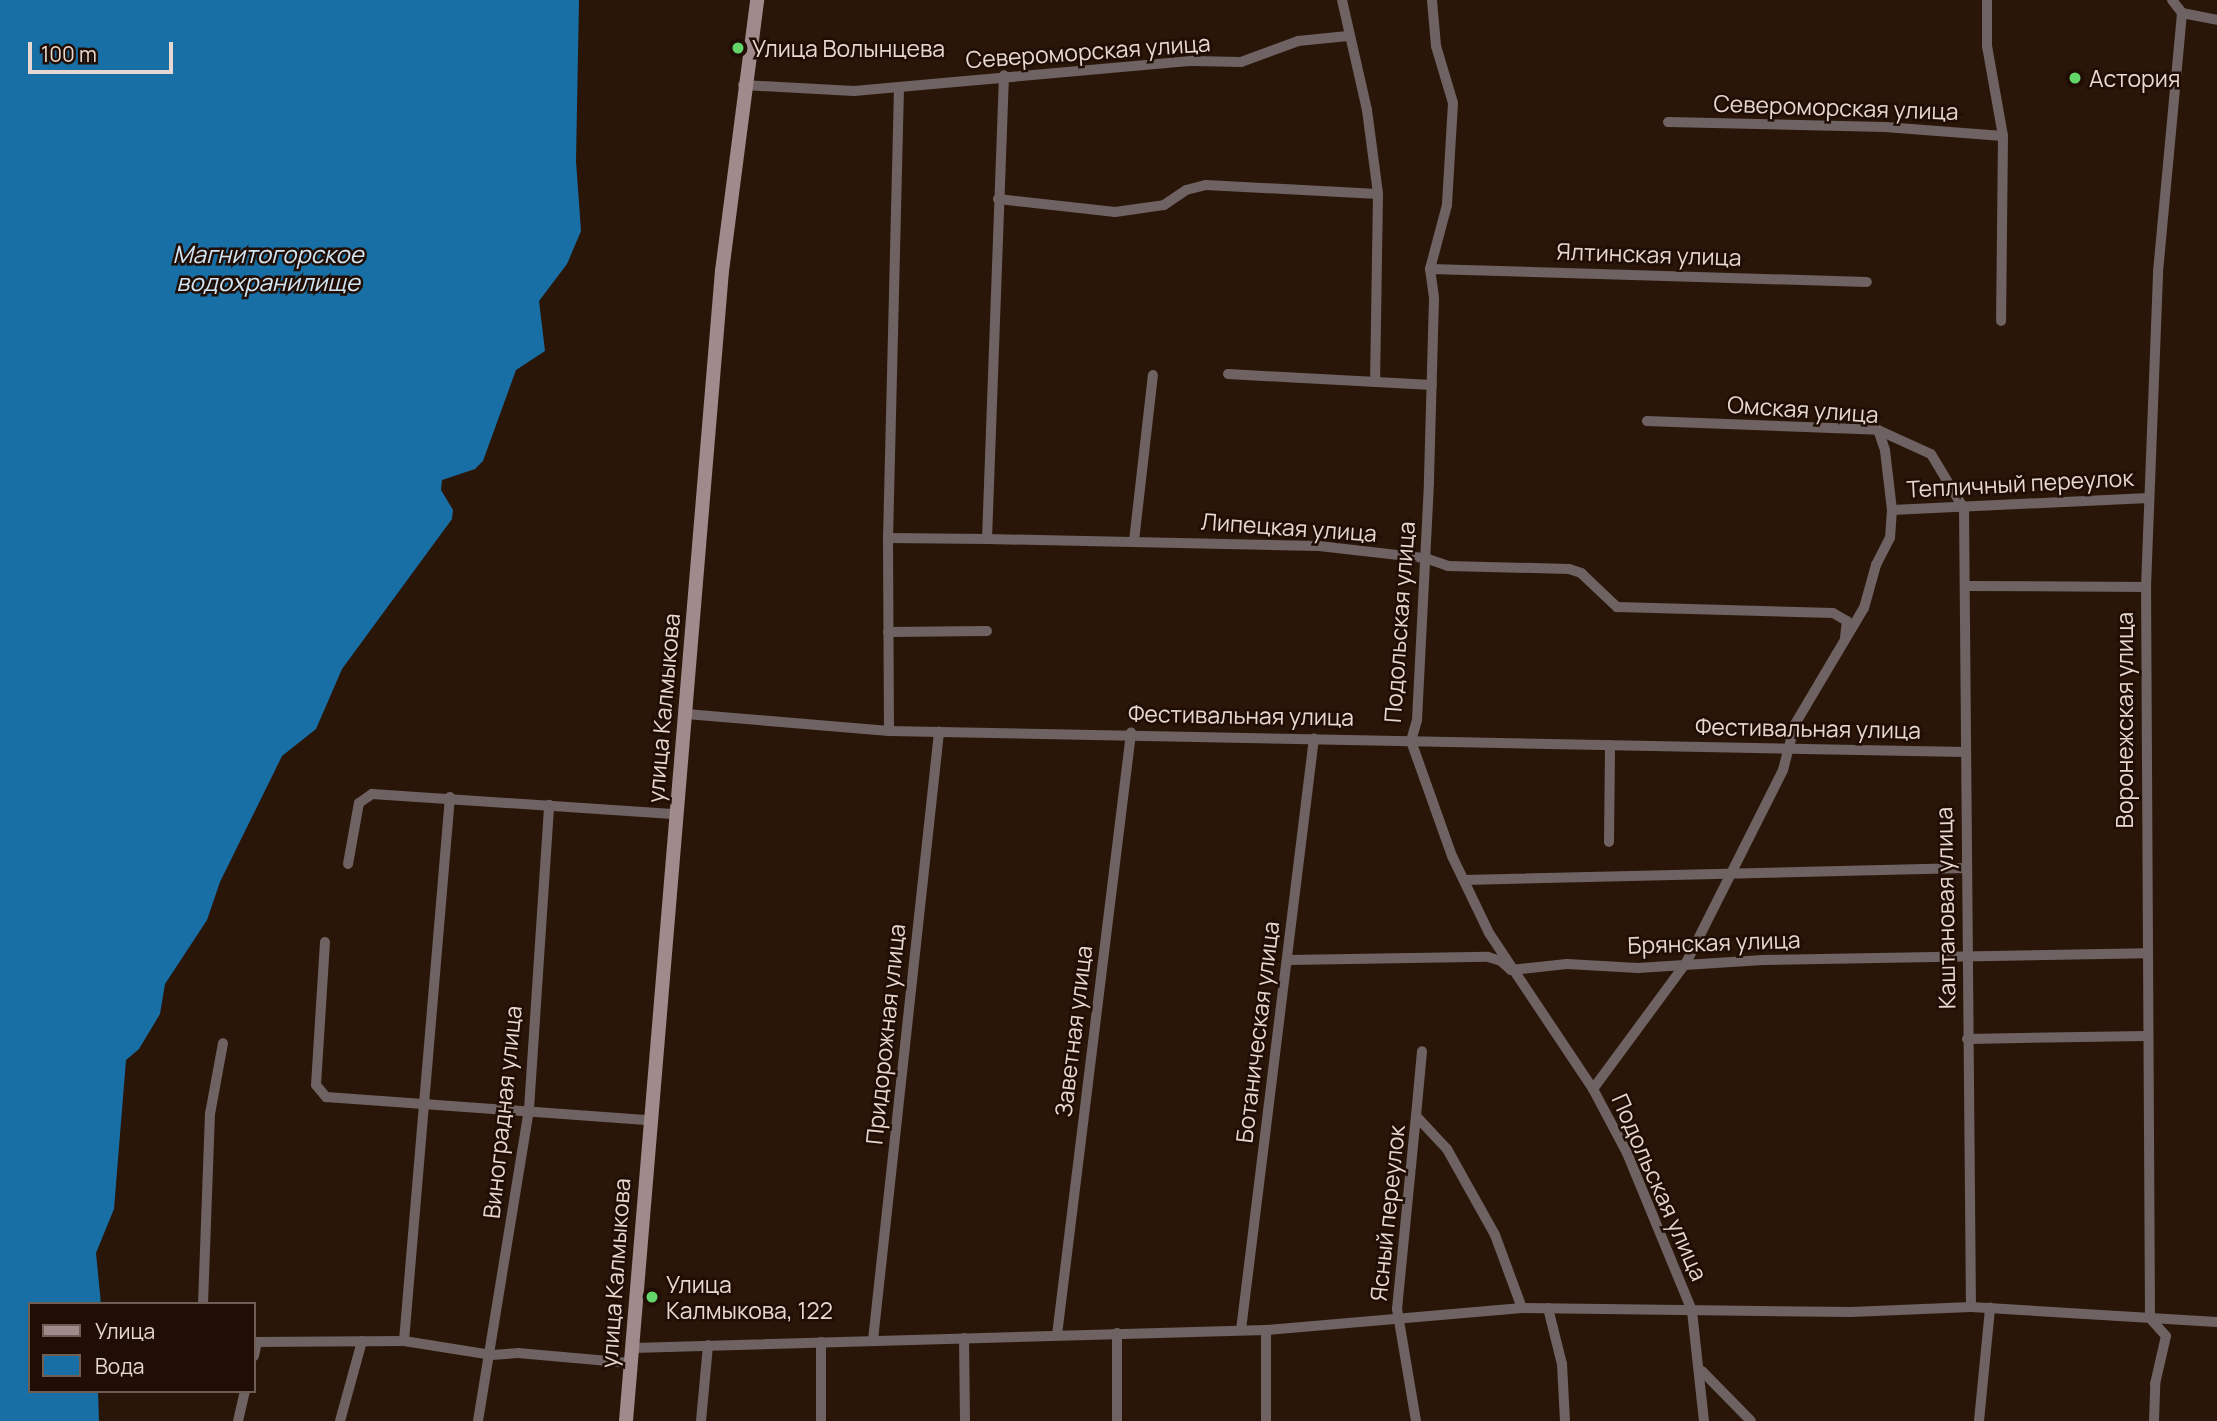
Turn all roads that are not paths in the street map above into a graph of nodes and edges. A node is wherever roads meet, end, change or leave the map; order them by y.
1 (757, 0) edge
2 (1342, 0) edge
3 (1432, 0) edge
4 (1987, 0) edge
5 (2172, 0) edge
6 (2182, 13) junction
7 (2217, 20) edge
8 (1348, 36) junction
9 (1004, 75) junction
10 (743, 85) junction
11 (899, 88) junction
12 (1668, 122) dead end
13 (2003, 136) junction
14 (1378, 194) junction
15 (998, 199) junction
16 (1430, 269) junction
17 (1867, 282) dead end
18 (2001, 321) dead end
19 (1228, 374) dead end
20 (1153, 375) dead end
21 (1375, 382) junction
22 (1432, 385) junction
23 (1647, 421) dead end
24 (1878, 430) junction
25 (2149, 498) junction
26 (1964, 509) junction
27 (1892, 510) junction
28 (888, 538) junction
29 (987, 539) junction
30 (1134, 541) junction
31 (1425, 558) junction
32 (1966, 586) junction
33 (2146, 587) junction
34 (987, 631) dead end
35 (888, 632) junction
36 (1845, 637) junction
37 (685, 713) junction
38 (889, 732) junction
39 (939, 732) junction
40 (1131, 733) junction
41 (1314, 738) junction
42 (1411, 741) junction
43 (1610, 745) junction
44 (1785, 750) junction
45 (1965, 752) junction
46 (450, 797) junction
47 (549, 805) junction
48 (676, 814) junction
49 (1609, 842) dead end
50 (348, 864) dead end
51 (1966, 868) junction
52 (1728, 872) junction
53 (1464, 880) junction
54 (325, 942) dead end
55 (2146, 953) junction
56 (1967, 957) junction
57 (1288, 960) junction
58 (1686, 963) junction
59 (1511, 970) junction
60 (2146, 1036) junction
61 (1968, 1039) junction
62 (223, 1043) dead end
63 (1422, 1051) dead end
64 (1593, 1089) junction
65 (425, 1102) junction
66 (529, 1109) junction
67 (1416, 1116) junction
68 (649, 1120) junction
69 (203, 1302) edge
70 (1971, 1307) junction
71 (1522, 1308) junction
72 (1548, 1308) junction
73 (1990, 1308) junction
74 (1692, 1311) junction
75 (2150, 1318) junction
76 (1400, 1321) junction
77 (2217, 1322) edge
78 (1241, 1330) junction
79 (1266, 1330) junction
80 (1117, 1333) junction
81 (1057, 1335) junction
82 (964, 1338) junction
83 (873, 1340) junction
84 (362, 1341) junction
85 (404, 1341) junction
86 (256, 1342) edge
87 (821, 1342) junction
88 (708, 1345) junction
89 (633, 1348) junction
90 (492, 1356) junction
91 (631, 1363) junction
92 (1702, 1371) junction
93 (245, 1393) edge
94 (238, 1421) edge
95 (340, 1421) edge
96 (478, 1421) edge
97 (626, 1421) edge
98 (701, 1421) edge
99 (821, 1421) edge
100 (965, 1421) edge
101 (1117, 1421) edge
102 (1266, 1421) edge
103 (1416, 1421) edge
104 (1566, 1421) edge
105 (1704, 1421) edge
106 (1751, 1421) edge
107 (1979, 1421) edge
108 (2154, 1421) edge

1 - 10 main road, улица Калмыкова
2 - 8 street
3 - 16 street, Подольская улица
4 - 13 street
5 - 6 street
6 - 7 street
6 - 25 street, Воронежская улица
8 - 9 street, Североморская улица
8 - 14 street
9 - 11 street, Североморская улица
9 - 15 street
10 - 11 street, Североморская улица
10 - 37 main road, улица Калмыкова
11 - 28 street
12 - 13 street, Североморская улица
13 - 18 street
14 - 15 street
14 - 21 street
15 - 29 street
16 - 17 street, Ялтинская улица
16 - 22 street, Подольская улица
19 - 21 street
20 - 30 street
21 - 22 street
22 - 31 street, Подольская улица
23 - 24 street, Омская улица
24 - 26 street, Омская улица
24 - 27 street
25 - 26 street, Тепличный переулок
25 - 33 street, Воронежская улица
26 - 27 street, Тепличный переулок
26 - 32 street, Каштановая улица
27 - 36 street
28 - 29 street, Липецкая улица
28 - 35 street
29 - 30 street, Липецкая улица
30 - 31 street, Липецкая улица
31 - 36 street, Липецкая улица
31 - 42 street, Подольская улица
32 - 33 street
32 - 45 street, Каштановая улица
33 - 55 street, Воронежская улица
34 - 35 street
35 - 38 street
36 - 44 street
37 - 38 street, Фестивальная улица
37 - 48 main road, улица Калмыкова
38 - 39 street, Фестивальная улица
39 - 40 street, Фестивальная улица
39 - 83 street, Придорожная улица
40 - 41 street, Фестивальная улица
40 - 81 street, Заветная улица
41 - 42 street, Фестивальная улица
41 - 57 street, Ботаническая улица
42 - 43 street, Фестивальная улица
42 - 53 street, Подольская улица
43 - 44 street, Фестивальная улица
43 - 49 street
44 - 45 street, Фестивальная улица
44 - 52 street
45 - 51 street, Каштановая улица
46 - 47 street
46 - 50 street
46 - 65 street
47 - 48 street
47 - 66 street, Виноградная улица
48 - 68 main road, улица Калмыкова
51 - 52 street
51 - 56 street, Каштановая улица
52 - 53 street
52 - 58 street
53 - 59 street, Подольская улица
54 - 65 street
55 - 56 street, Брянская улица
55 - 60 street, Воронежская улица
56 - 58 street, Брянская улица
56 - 61 street, Каштановая улица
57 - 59 street, Брянская улица
57 - 78 street, Ботаническая улица
58 - 59 street, Брянская улица
58 - 64 street
59 - 64 street, Подольская улица
60 - 61 street
60 - 75 street, Воронежская улица
61 - 70 street, Каштановая улица
62 - 69 street
63 - 67 street
64 - 74 street, Подольская улица
65 - 66 street
65 - 85 street
66 - 68 street
66 - 90 street, Виноградная улица
67 - 71 street, Ясный переулок
67 - 76 street, Ясный переулок
68 - 89 main road, улица Калмыкова
70 - 73 street
70 - 74 street
71 - 72 street
71 - 76 street
72 - 74 street
72 - 104 street
73 - 75 street
73 - 107 street
74 - 92 street, Подольская улица
75 - 77 street
75 - 108 street, Воронежская улица
76 - 79 street
76 - 103 street, Ясный переулок
78 - 79 street
78 - 80 street
79 - 102 street
80 - 81 street
80 - 101 street
81 - 82 street
82 - 83 street
82 - 100 street
83 - 87 street
84 - 85 street
84 - 86 street
84 - 95 street
85 - 90 street
87 - 88 street
87 - 99 street
88 - 89 street
88 - 98 street
89 - 91 main road, улица Калмыкова
90 - 91 street
90 - 96 street, Виноградная улица
91 - 97 main road, улица Калмыкова
92 - 105 street, Подольская улица
92 - 106 street
93 - 94 street

